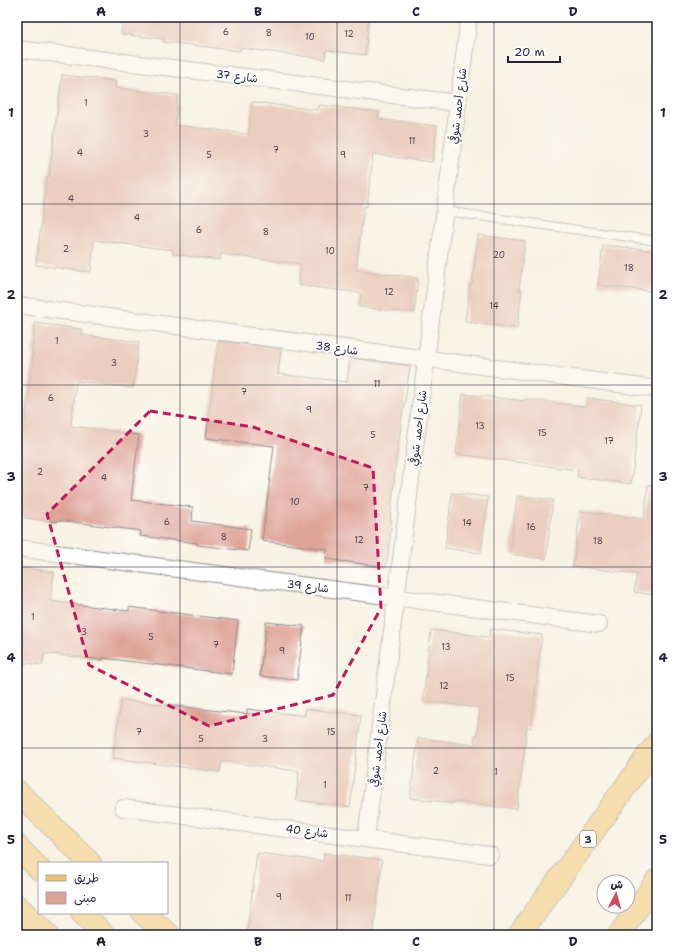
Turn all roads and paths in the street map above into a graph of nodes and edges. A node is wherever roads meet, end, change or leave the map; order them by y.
1 (469, 17) edge
2 (17, 49) edge
3 (458, 103) junction
4 (444, 211) junction
5 (657, 241) edge
6 (17, 305) edge
7 (426, 359) junction
8 (657, 389) edge
9 (17, 548) edge
10 (396, 598) junction
11 (598, 624) dead end
12 (657, 743) edge
13 (17, 791) edge
14 (123, 808) dead end
15 (366, 838) junction
16 (17, 846) edge
17 (490, 855) dead end
18 (89, 862) edge
19 (38, 868) edge
20 (657, 880) edge
21 (17, 906) edge
22 (83, 914) edge
23 (144, 914) edge
24 (47, 935) edge
25 (104, 935) edge
26 (169, 935) edge
27 (519, 935) edge
28 (619, 935) edge

1 - 3 street, شارع أحمد شوقي
2 - 3 street, شارع 37
3 - 4 street, شارع أحمد شوقي
4 - 5 lane
4 - 7 street, شارع أحمد شوقي
6 - 7 street, شارع 38
7 - 8 street, شارع 38
7 - 10 street, شارع أحمد شوقي
9 - 10 street, شارع 39
10 - 11 street, شارع 39
10 - 15 street, شارع أحمد شوقي
12 - 27 main road, 3
13 - 18 main road
14 - 15 street, شارع 40
15 - 17 street, شارع 40
16 - 19 main road
20 - 28 main road
21 - 24 main road
22 - 25 main road
23 - 26 main road

